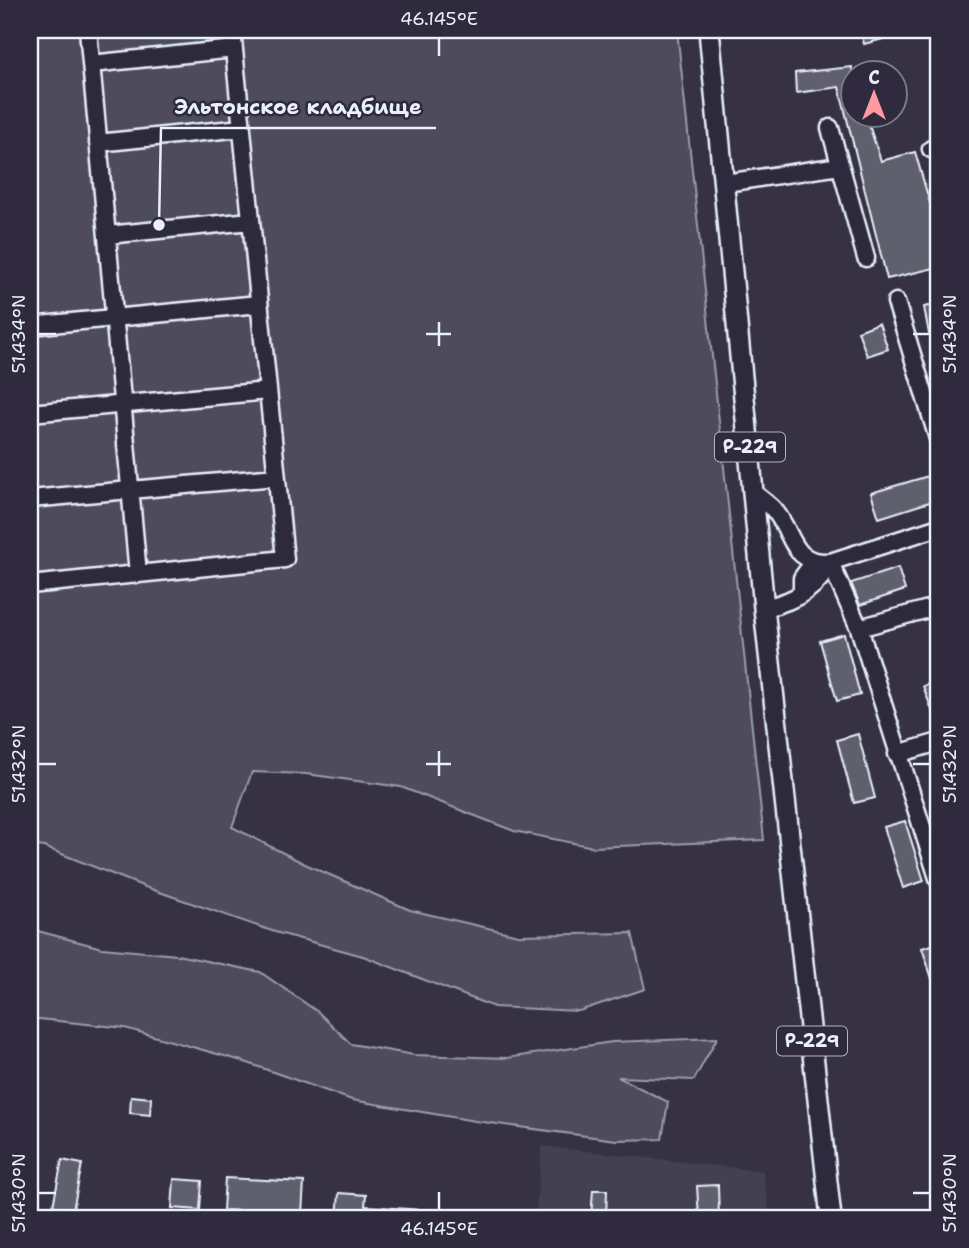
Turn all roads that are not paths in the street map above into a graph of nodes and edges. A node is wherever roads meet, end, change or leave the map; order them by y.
1 (88, 30) edge
2 (232, 30) edge
3 (709, 30) edge
4 (234, 49) junction
5 (91, 64) junction
6 (242, 128) junction
7 (830, 128) dead end
8 (99, 143) junction
9 (840, 166) junction
10 (725, 183) junction
11 (251, 221) junction
12 (107, 235) junction
13 (866, 258) dead end
14 (896, 302) dead end
15 (259, 304) junction
16 (115, 318) junction
17 (30, 326) edge
18 (268, 391) junction
19 (123, 405) junction
20 (30, 413) edge
21 (939, 442) edge
22 (276, 477) junction
23 (131, 490) junction
24 (754, 493) junction
25 (30, 499) edge
26 (939, 527) edge
27 (831, 562) junction
28 (813, 563) junction
29 (138, 574) junction
30 (30, 584) edge
31 (802, 593) junction
32 (939, 606) edge
33 (764, 608) junction
34 (859, 628) junction
35 (939, 742) edge
36 (897, 754) junction
37 (939, 881) edge
38 (831, 1218) edge

1 - 5 street
2 - 4 street
3 - 10 main road, Р-229
4 - 5 street
4 - 6 street
5 - 8 street
6 - 8 street
6 - 11 street
7 - 9 street
8 - 12 street
9 - 10 street
9 - 13 street
10 - 24 main road, Р-229
11 - 12 street
11 - 15 street
12 - 16 street
14 - 21 street
15 - 16 street
15 - 18 street
16 - 17 street
16 - 19 street
18 - 19 street
18 - 22 street
19 - 20 street
19 - 23 street
22 - 23 street
22 - 29 street
23 - 25 street
23 - 29 street
24 - 28 street
24 - 33 main road, Р-229
26 - 27 street
27 - 28 street
27 - 31 street
27 - 34 street
28 - 31 street
29 - 30 street
31 - 33 street
32 - 34 street
33 - 38 main road, Р-229
34 - 36 street
35 - 36 street
36 - 37 street

